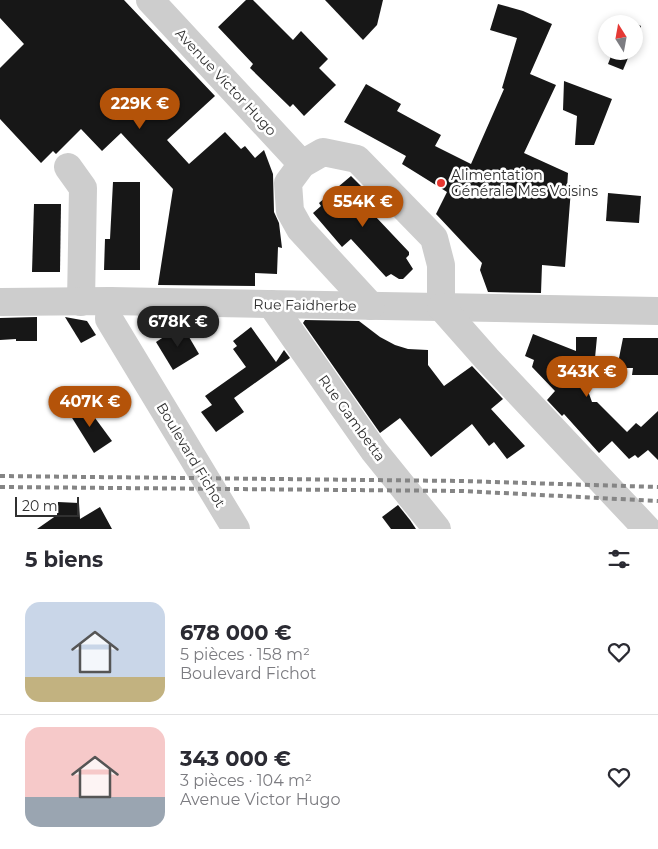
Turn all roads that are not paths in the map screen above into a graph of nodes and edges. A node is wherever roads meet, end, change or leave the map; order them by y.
1 (150, 0) edge
2 (302, 164) junction
3 (68, 167) dead end
4 (110, 301) junction
5 (0, 302) edge
6 (81, 302) junction
7 (271, 304) junction
8 (370, 306) junction
9 (441, 307) junction
10 (658, 311) edge
11 (236, 529) edge
12 (436, 529) edge
13 (647, 529) edge

1 - 2 street, Avenue Victor Hugo
2 - 8 street
2 - 9 street
3 - 6 street
4 - 6 street, Rue Faidherbe
4 - 7 street, Rue Faidherbe
4 - 11 street, Boulevard Fichot
5 - 6 street, Rue Faidherbe
7 - 8 street, Rue Faidherbe
7 - 12 street, Rue Gambetta
8 - 9 street, Rue Faidherbe
9 - 10 street
9 - 13 street

